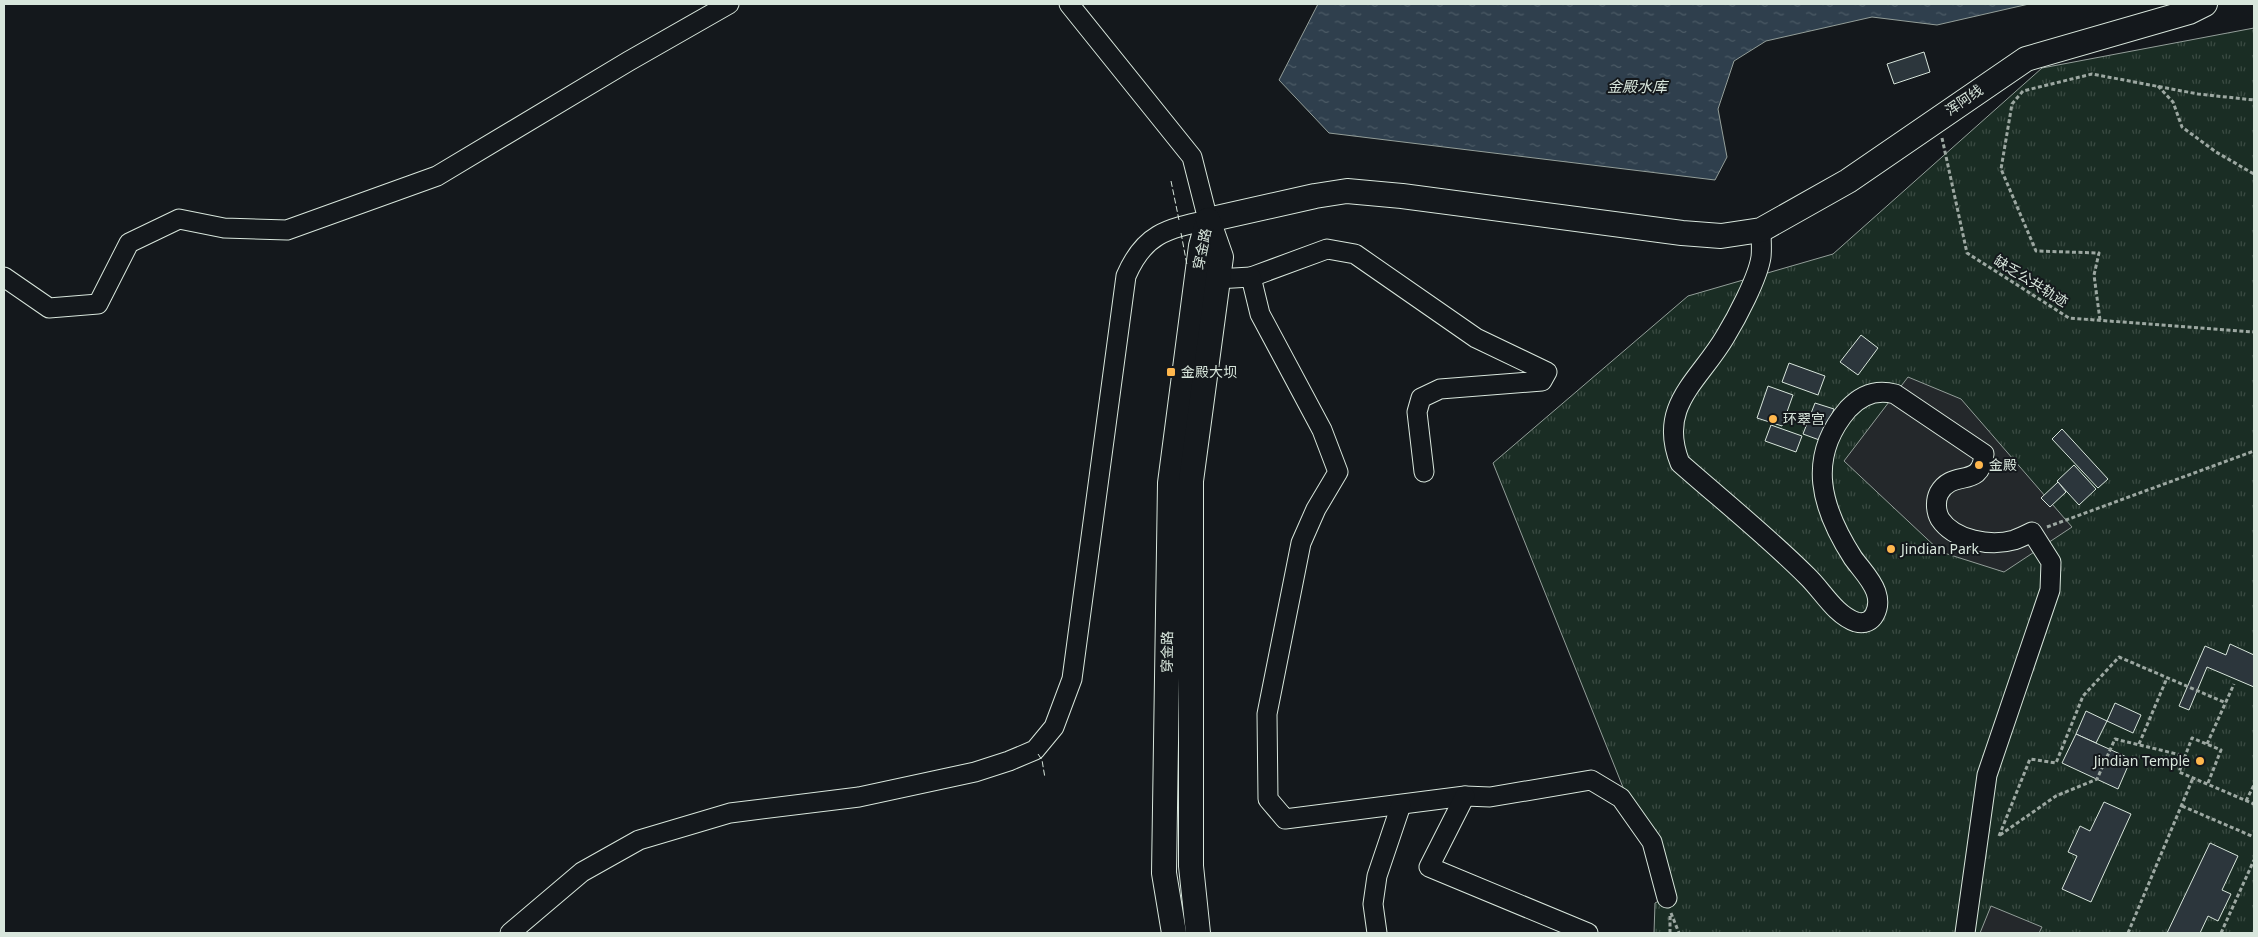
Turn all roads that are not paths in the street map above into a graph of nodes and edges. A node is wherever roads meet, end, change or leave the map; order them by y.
1 (729, 4) edge
2 (1069, 4) edge
3 (2205, 4) edge
4 (1208, 220) junction
5 (1751, 232) junction
6 (4, 277) edge
7 (1251, 277) junction
8 (1216, 280) junction
9 (1424, 472) dead end
10 (1465, 796) junction
11 (1401, 805) junction
12 (1669, 904) road end
13 (510, 933) edge
14 (1174, 933) edge
15 (1198, 933) edge
16 (1377, 933) edge
17 (1588, 933) edge
18 (1966, 933) edge

1 - 6 street
2 - 4 street
3 - 5 main road, 浑阿线
4 - 5 main road
4 - 8 main road, 穿金路
4 - 13 street
4 - 14 main road, 穿金路
5 - 18 street
7 - 8 street
7 - 9 street
7 - 11 street
8 - 15 main road, 穿金路
10 - 11 street
10 - 12 street
10 - 17 street
11 - 16 street

